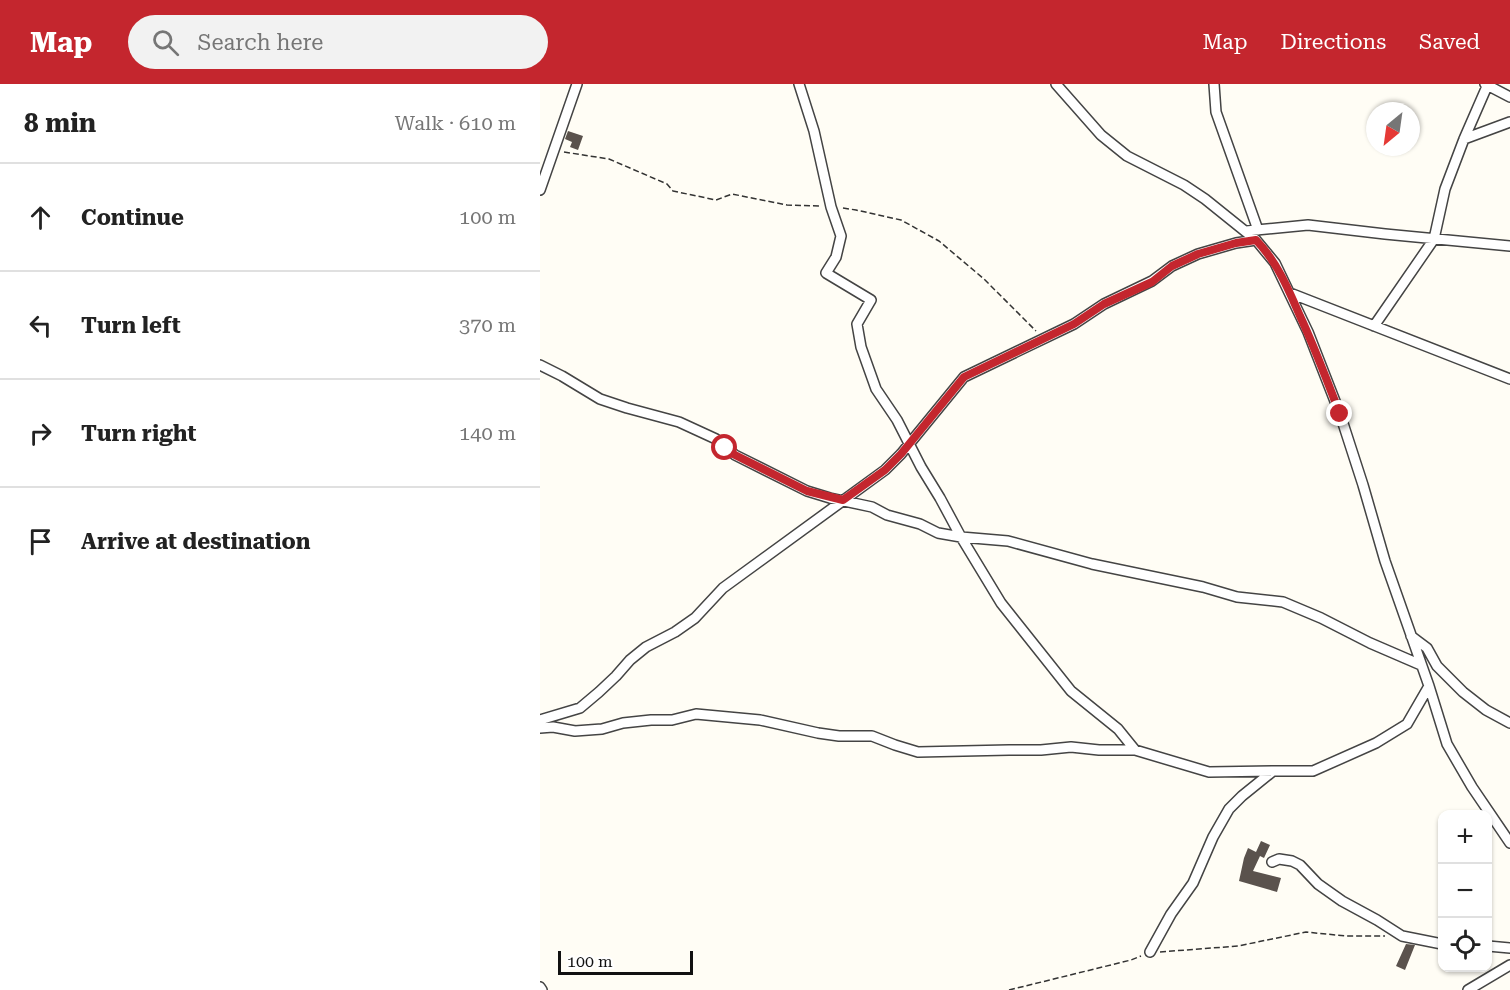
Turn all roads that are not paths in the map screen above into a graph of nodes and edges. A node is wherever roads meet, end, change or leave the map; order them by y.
1 (577, 84) edge
2 (799, 84) edge
3 (1056, 84) edge
4 (1214, 84) edge
5 (1487, 85) edge
6 (1510, 97) edge
7 (1510, 123) edge
8 (1464, 139) junction
9 (540, 190) edge
10 (1258, 230) junction
11 (1246, 231) junction
12 (1434, 239) junction
13 (1256, 240) junction
14 (1510, 246) edge
15 (1290, 293) junction
16 (1374, 326) junction
17 (540, 365) edge
18 (1510, 379) edge
19 (909, 442) junction
20 (843, 500) junction
21 (961, 537) junction
22 (1411, 636) junction
23 (1421, 665) junction
24 (1429, 686) junction
25 (540, 720) edge
26 (1510, 723) edge
27 (540, 728) edge
28 (1135, 750) junction
29 (1273, 771) junction
30 (1510, 843) edge
31 (1272, 862) dead end
32 (1438, 943) edge
33 (1492, 946) edge
34 (1510, 948) edge
35 (1150, 952) road end
36 (1510, 965) edge
37 (1468, 990) edge

1 - 9 street
2 - 19 street
3 - 11 street
4 - 10 street
5 - 6 street
5 - 8 street
7 - 8 street
8 - 12 street
10 - 11 street
10 - 12 street
11 - 13 street
12 - 14 street
12 - 16 street
13 - 15 street
13 - 19 street
15 - 16 street
15 - 22 street
16 - 18 street
17 - 20 street
19 - 20 street
19 - 21 street
20 - 21 street
20 - 25 street
21 - 23 street
21 - 28 street
22 - 23 street
22 - 26 street
23 - 24 street
24 - 29 street
24 - 30 street
27 - 28 street
28 - 29 street
29 - 35 street
31 - 32 street
33 - 34 street
36 - 37 street

